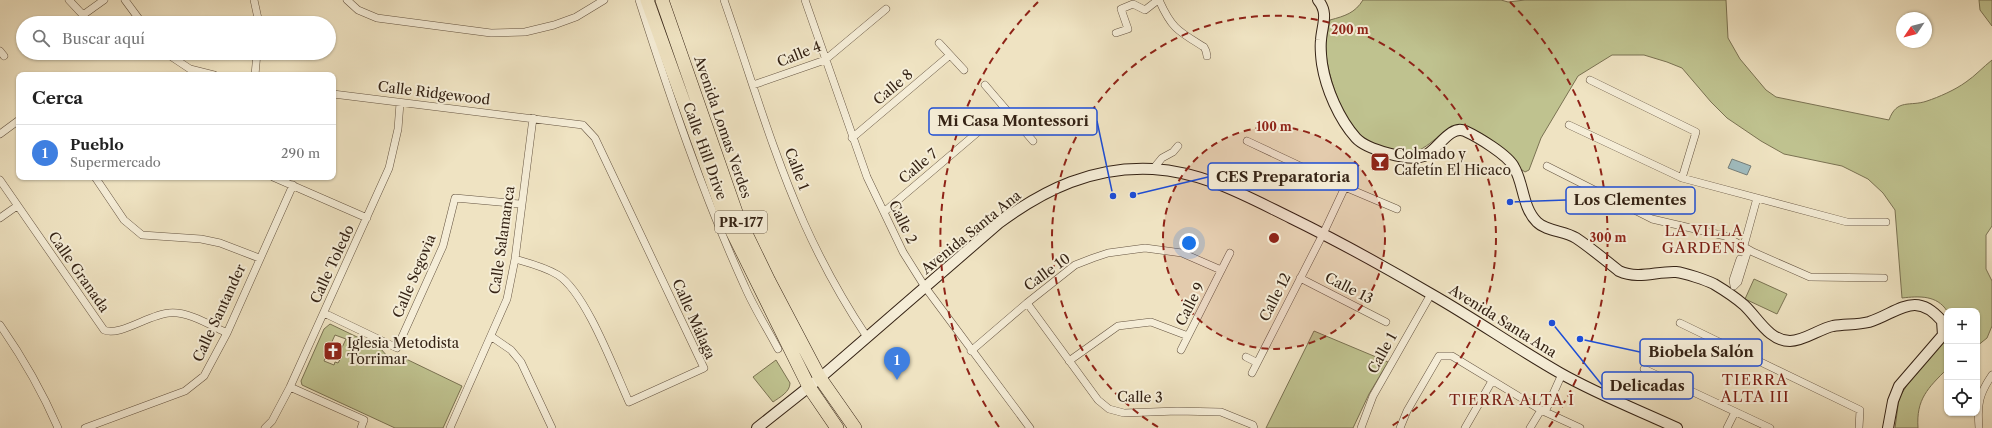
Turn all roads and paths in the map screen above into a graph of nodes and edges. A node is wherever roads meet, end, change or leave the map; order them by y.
1 (69, 0) edge
2 (104, 0) edge
3 (125, 0) edge
4 (254, 0) edge
5 (347, 0) edge
6 (604, 0) edge
7 (639, 0) edge
8 (647, 0) edge
9 (662, 0) edge
10 (724, 0) edge
11 (805, 0) edge
12 (1159, 0) edge
13 (1318, 0) edge
14 (1131, 2) edge
15 (886, 9) dead end
16 (137, 16) edge
17 (257, 16) edge
18 (1116, 33) dead end
19 (939, 43) dead end
20 (950, 55) junction
21 (1207, 56) dead end
22 (176, 60) edge
23 (256, 60) edge
24 (825, 60) junction
25 (964, 70) dead end
26 (202, 72) edge
27 (255, 72) edge
28 (1590, 80) dead end
29 (753, 85) junction
30 (985, 85) dead end
31 (336, 94) edge
32 (400, 103) junction
33 (1005, 109) junction
34 (533, 118) junction
35 (16, 122) edge
36 (1569, 125) dead end
37 (0, 134) edge
38 (852, 138) junction
39 (1033, 141) dead end
40 (1247, 141) dead end
41 (1178, 146) dead end
42 (1547, 166) dead end
43 (1153, 170) junction
44 (1682, 178) junction
45 (0, 180) edge
46 (97, 180) edge
47 (280, 180) edge
48 (293, 185) junction
49 (1345, 187) junction
50 (1757, 198) junction
51 (520, 204) junction
52 (17, 206) junction
53 (1397, 209) dead end
54 (884, 212) junction
55 (0, 218) edge
56 (367, 218) junction
57 (1886, 222) dead end
58 (1323, 234) junction
59 (1742, 251) junction
60 (1230, 253) dead end
61 (259, 258) junction
62 (515, 259) junction
63 (1222, 270) junction
64 (1300, 278) junction
65 (1884, 278) dead end
66 (925, 287) junction
67 (1732, 290) junction
68 (1431, 294) junction
69 (1027, 303) junction
70 (324, 313) junction
71 (1386, 322) dead end
72 (1680, 323) dead end
73 (0, 325) edge
74 (227, 333) junction
75 (1188, 336) junction
76 (492, 337) junction
77 (867, 337) junction
78 (778, 349) dead end
79 (1181, 350) dead end
80 (971, 351) junction
81 (1246, 357) dead end
82 (1070, 361) junction
83 (1256, 362) junction
84 (1644, 370) dead end
85 (1252, 373) dead end
86 (1562, 374) junction
87 (1992, 374) edge
88 (820, 378) junction
89 (1492, 381) junction
90 (290, 387) junction
91 (809, 387) junction
92 (1543, 411) junction
93 (1735, 412) junction
94 (58, 428) edge
95 (85, 428) edge
96 (266, 428) edge
97 (361, 428) edge
98 (450, 428) edge
99 (552, 428) edge
100 (757, 428) edge
101 (836, 428) edge
102 (855, 428) edge
103 (1030, 428) edge
104 (1254, 428) edge
105 (1361, 428) edge
106 (1400, 428) edge
107 (1465, 428) edge
108 (1530, 428) edge
109 (1580, 428) edge
110 (1677, 428) edge
111 (1727, 428) edge
112 (1770, 428) edge
113 (1859, 428) edge
114 (1888, 428) edge
115 (1979, 428) edge

1 - 2 street
3 - 16 street
4 - 17 street
5 - 6 street
7 - 78 street, Calle Hill Drive
8 - 91 highway, Avenida Lomas Verdes / PR-177
9 - 88 highway, Avenida Lomas Verdes / PR-177
10 - 29 street, Calle 1
11 - 24 street, Calle 2
12 - 14 street
12 - 21 street
13 - 67 street
14 - 18 street
15 - 24 street, Calle 4
19 - 20 street
20 - 25 street
20 - 38 street, Calle 8
22 - 26 street
23 - 27 street
24 - 29 street, Calle 4
24 - 38 street, Calle 2
28 - 44 street
29 - 77 street, Calle 1
30 - 33 street
31 - 32 street, Calle Ridgewood
32 - 34 street, Calle Ridgewood
32 - 56 street, Calle Toledo
33 - 39 street
33 - 54 street, Calle 7
34 - 51 street, Calle Salamanca
34 - 62 street, Calle Málaga
35 - 37 street
36 - 44 street
38 - 54 street, Calle 2
40 - 49 street
41 - 43 street
42 - 59 street
43 - 58 street, Avenida Santa Ana
43 - 66 street, Avenida Santa Ana
44 - 50 street
45 - 52 street, Calle Granada
46 - 61 street
47 - 48 street
48 - 56 street
48 - 61 street, Calle Santander
49 - 53 street
49 - 58 street, Calle 12
50 - 57 street
50 - 59 street
51 - 62 street, Calle Salamanca
51 - 70 street, Calle Segovia
52 - 55 street
52 - 74 street, Calle Granada
54 - 66 street, Calle 2
56 - 70 street, Calle Toledo
58 - 64 street, Calle 12
58 - 68 street, Avenida Santa Ana
59 - 65 street
59 - 67 street
59 - 67 street
60 - 63 street, Calle 9
61 - 74 street, Calle Santander
62 - 76 street, Calle Salamanca
63 - 69 street, Calle 10
63 - 75 street, Calle 9
64 - 71 street, Calle 13
64 - 83 street, Calle 12
66 - 77 street, Avenida Santa Ana
66 - 80 street, Calle 2
67 - 114 street
68 - 86 street, Avenida Santa Ana
68 - 105 street, Calle 1
69 - 80 street, Calle 10
69 - 82 street, Calle 3
70 - 90 street, Calle Toledo
72 - 113 street
73 - 94 street
74 - 95 street, Calle Santander
75 - 79 street, Calle 9
75 - 82 street
76 - 98 street, Calle Salamanca
76 - 99 street
77 - 88 street, Avenida Santa Ana
80 - 103 street, Calle 2
81 - 83 street
82 - 104 street, Calle 3
83 - 85 street, Calle 12
84 - 93 street
86 - 92 street
86 - 110 street, Avenida Santa Ana
87 - 115 street
88 - 91 street, Avenida Santa Ana
88 - 102 highway, Avenida Lomas Verdes / PR-177
89 - 92 street
89 - 106 street
89 - 107 street
90 - 96 street, Calle Toledo
90 - 97 street
91 - 100 street, Avenida Santa Ana
91 - 101 highway, Avenida Lomas Verdes / PR-177
92 - 108 street
92 - 109 street
93 - 111 street
93 - 112 street

